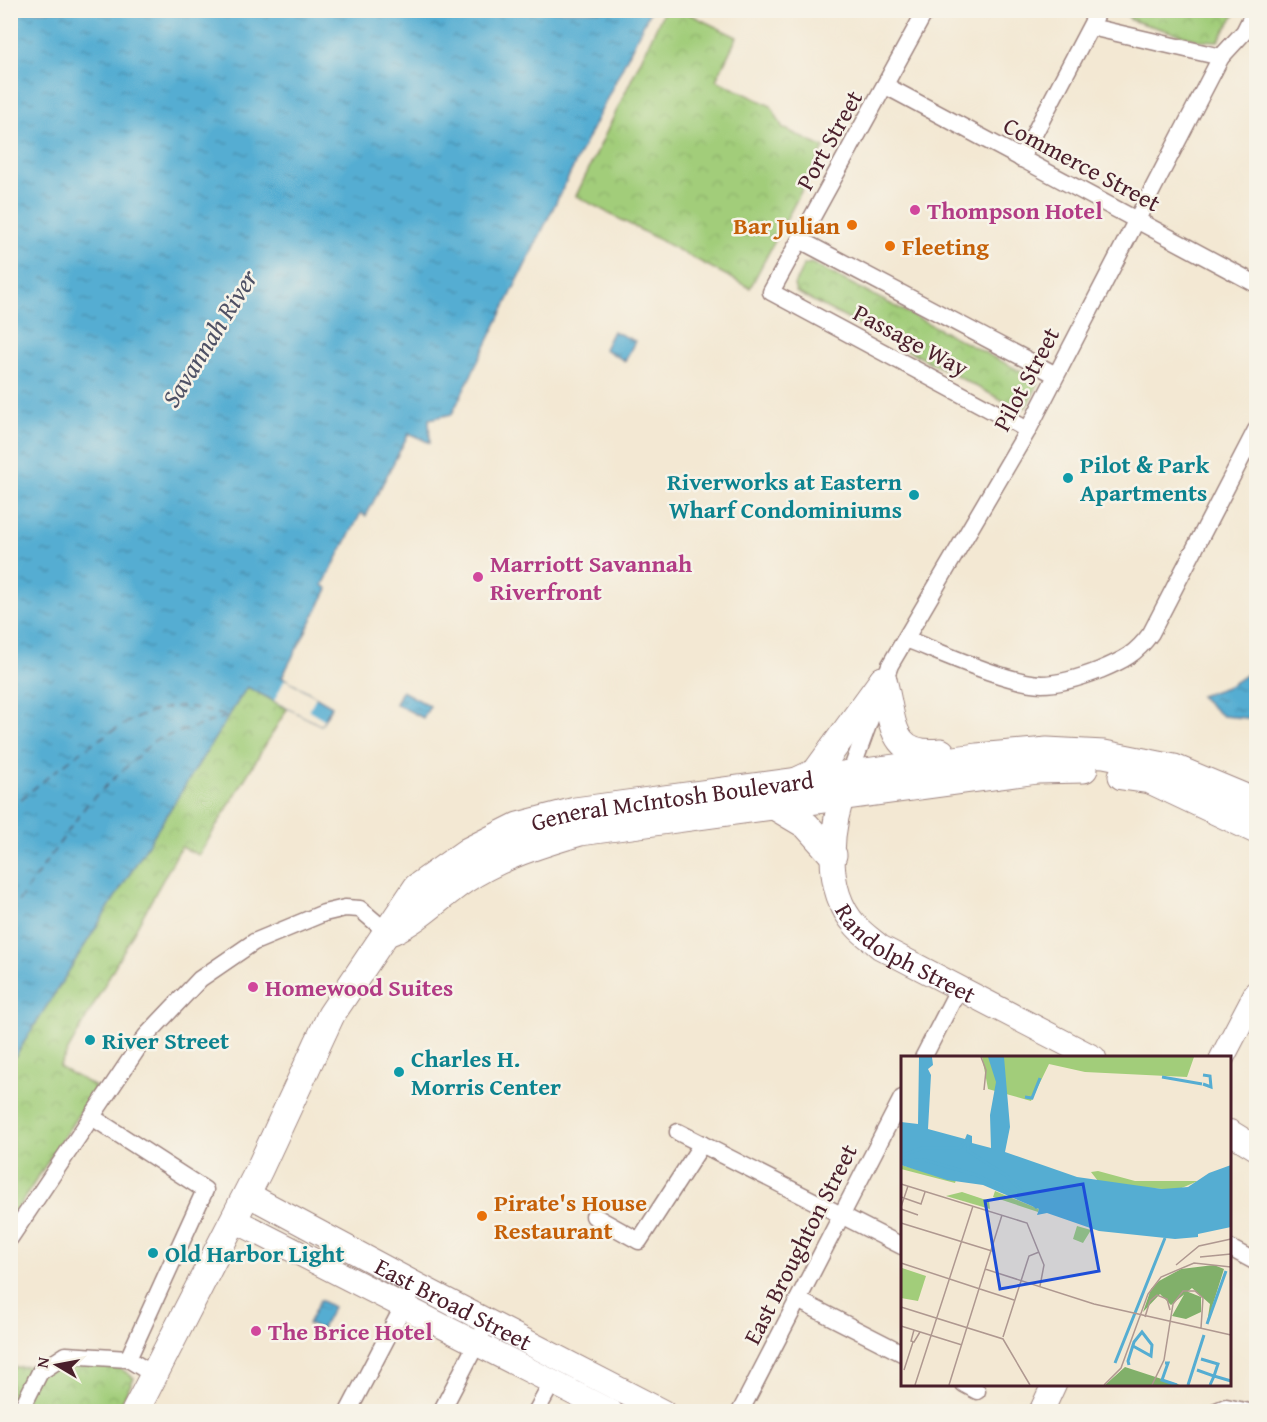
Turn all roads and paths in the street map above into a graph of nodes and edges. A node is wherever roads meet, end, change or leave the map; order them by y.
1 (926, 10) edge
2 (1099, 10) edge
3 (1253, 20) edge
4 (1091, 27) junction
5 (1221, 57) junction
6 (886, 86) junction
7 (1021, 159) junction
8 (1136, 220) junction
9 (800, 240) junction
10 (1257, 284) edge
11 (771, 292) joint
12 (1056, 375) junction
13 (1028, 430) junction
14 (1257, 430) edge
15 (906, 639) junction
16 (883, 680) junction
17 (1047, 751) junction
18 (798, 781) junction
19 (846, 785) junction
20 (1251, 802) edge
21 (774, 806) junction
22 (1257, 830) edge
23 (833, 855) junction
24 (388, 933) junction
25 (960, 986) junction
26 (1257, 993) edge
27 (924, 1056) edge
28 (1090, 1056) edge
29 (1223, 1056) edge
30 (901, 1102) edge
31 (92, 1117) junction
32 (678, 1132) dead end
33 (1231, 1133) edge
34 (702, 1144) junction
35 (1256, 1148) edge
36 (253, 1182) junction
37 (843, 1214) junction
38 (594, 1216) dead end
39 (234, 1220) junction
40 (10, 1238) edge
41 (901, 1245) edge
42 (1231, 1249) edge
43 (1257, 1262) edge
44 (409, 1295) junction
45 (798, 1300) junction
46 (488, 1322) junction
47 (477, 1343) junction
48 (901, 1352) edge
49 (128, 1359) junction
50 (154, 1375) junction
51 (553, 1381) junction
52 (1053, 1386) edge
53 (20, 1412) edge
54 (135, 1412) edge
55 (348, 1412) edge
56 (441, 1412) edge
57 (536, 1412) edge
58 (611, 1412) edge
59 (663, 1412) edge
60 (740, 1412) edge
61 (1041, 1412) edge
62 (1214, 1412) edge
63 (1249, 1412) edge

1 - 6 street, Port Street
2 - 4 street
3 - 5 street, Pilot Street
4 - 5 street
4 - 7 street
5 - 8 street, Pilot Street
6 - 7 street, Commerce Street
6 - 9 street, Port Street
7 - 8 street, Commerce Street
8 - 10 street, Commerce Street
8 - 12 street, Pilot Street
9 - 11 street, Port Street
9 - 12 street, Passage Way
11 - 13 street, Passage Way
12 - 13 street, Pilot Street
13 - 15 street, Pilot Street
14 - 15 street
15 - 16 street, Pilot Street
16 - 17 main road
16 - 18 main road
16 - 19 street, Pilot Street
17 - 19 main road, General McIntosh Boulevard
17 - 20 main road, General McIntosh Boulevard
18 - 19 main road, General McIntosh Boulevard
18 - 24 main road, General McIntosh Boulevard
19 - 21 main road, General McIntosh Boulevard
19 - 22 main road, General McIntosh Boulevard
19 - 23 main road, Randolph Street
21 - 23 main road
21 - 24 main road, General McIntosh Boulevard
23 - 25 main road, Randolph Street
24 - 31 street
24 - 36 main road, General McIntosh Boulevard
25 - 27 street
25 - 28 main road, Randolph Street
26 - 29 main road
30 - 37 street, East Broughton Street
31 - 40 street
31 - 49 street
32 - 34 street
33 - 35 main road
34 - 37 street
34 - 38 street
36 - 39 main road, General McIntosh Boulevard
36 - 44 main road, East Broad Street
37 - 41 street
37 - 45 street, East Broughton Street
39 - 44 main road, East Broad Street
39 - 50 main road, General McIntosh Boulevard
42 - 43 street
44 - 46 main road, East Broad Street
44 - 47 main road, East Broad Street
44 - 55 street
45 - 48 street
45 - 60 street, East Broughton Street
46 - 47 street
46 - 59 main road, East Broad Street
47 - 51 main road, East Broad Street
47 - 56 street
49 - 50 street
49 - 53 street
50 - 54 main road, General McIntosh Boulevard
51 - 57 street
51 - 58 main road, East Broad Street
52 - 61 main road
62 - 63 street

